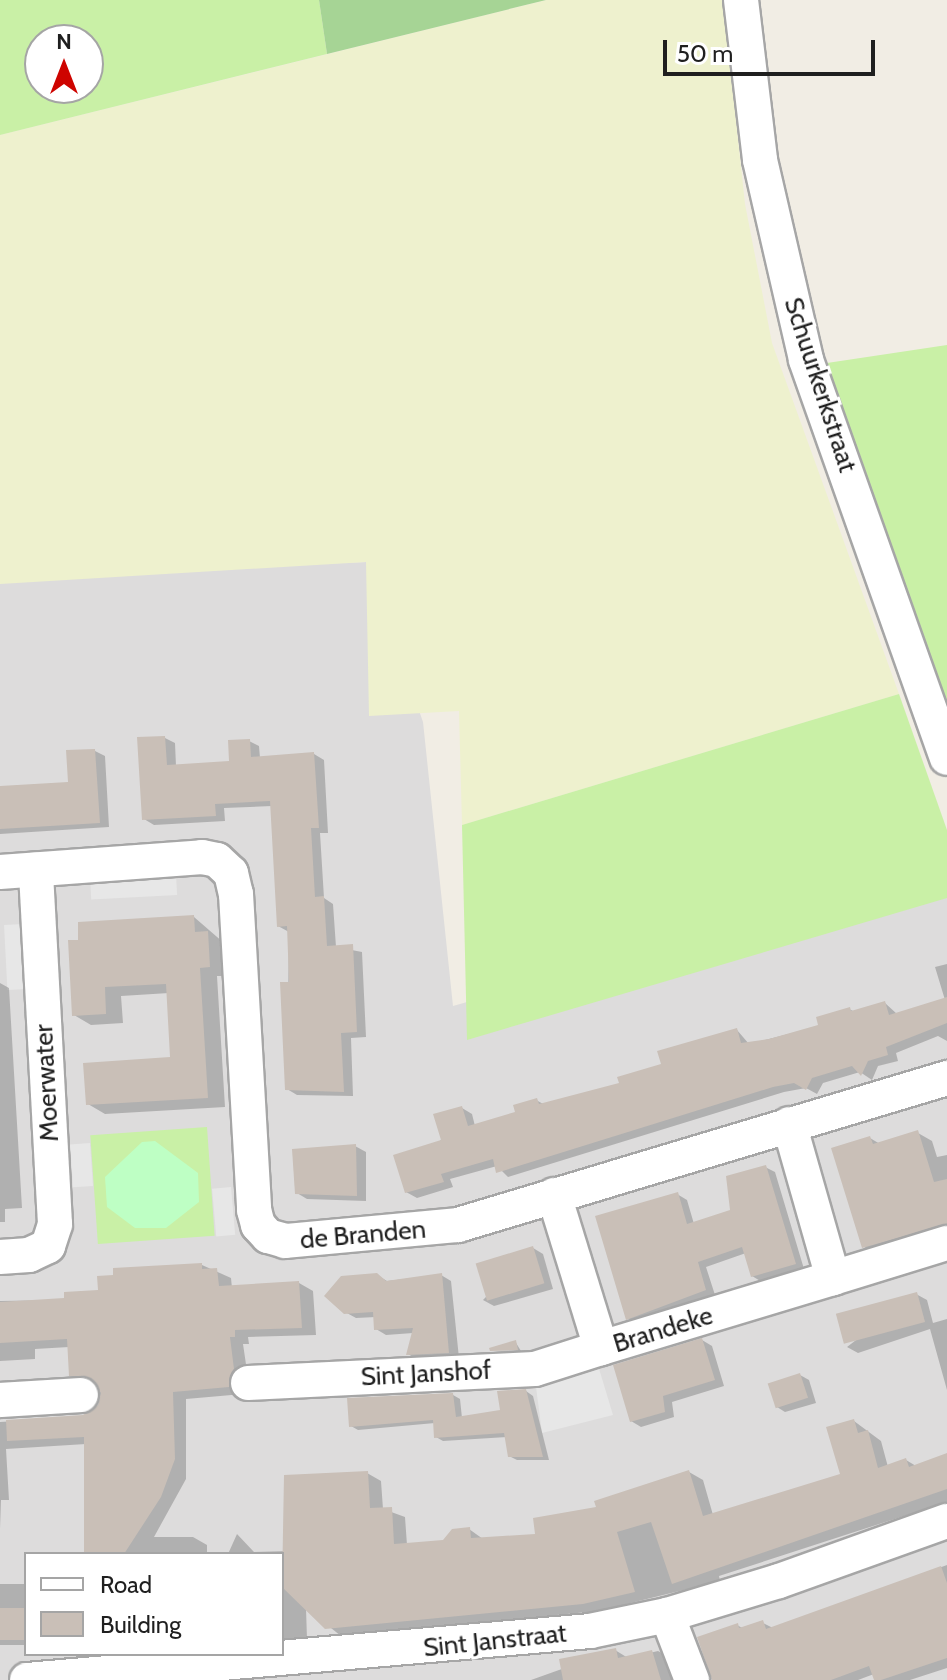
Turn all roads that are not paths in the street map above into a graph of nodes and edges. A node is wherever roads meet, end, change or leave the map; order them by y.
1 (741, 0) edge
2 (947, 758) edge
3 (36, 870) junction
4 (0, 872) edge
5 (947, 1078) edge
6 (789, 1124) junction
7 (554, 1195) junction
8 (947, 1243) edge
9 (0, 1257) edge
10 (833, 1278) junction
11 (601, 1348) junction
12 (248, 1383) dead end
13 (81, 1395) dead end
14 (0, 1400) edge
15 (947, 1521) edge
16 (667, 1615) junction
17 (27, 1680) edge
18 (692, 1680) edge

1 - 2 street, Schuurkerkstraat
3 - 4 street, de Branden
3 - 7 street, de Branden
3 - 9 street, Moerwater
5 - 6 street, de Branden
6 - 7 street, de Branden
6 - 10 street
7 - 11 street, Brandeke
8 - 10 street, Brandeke
10 - 11 street, Brandeke
11 - 12 street, Sint Janshof
13 - 14 street
15 - 16 street, Sint Janstraat
16 - 17 street, Sint Janstraat
16 - 18 street

